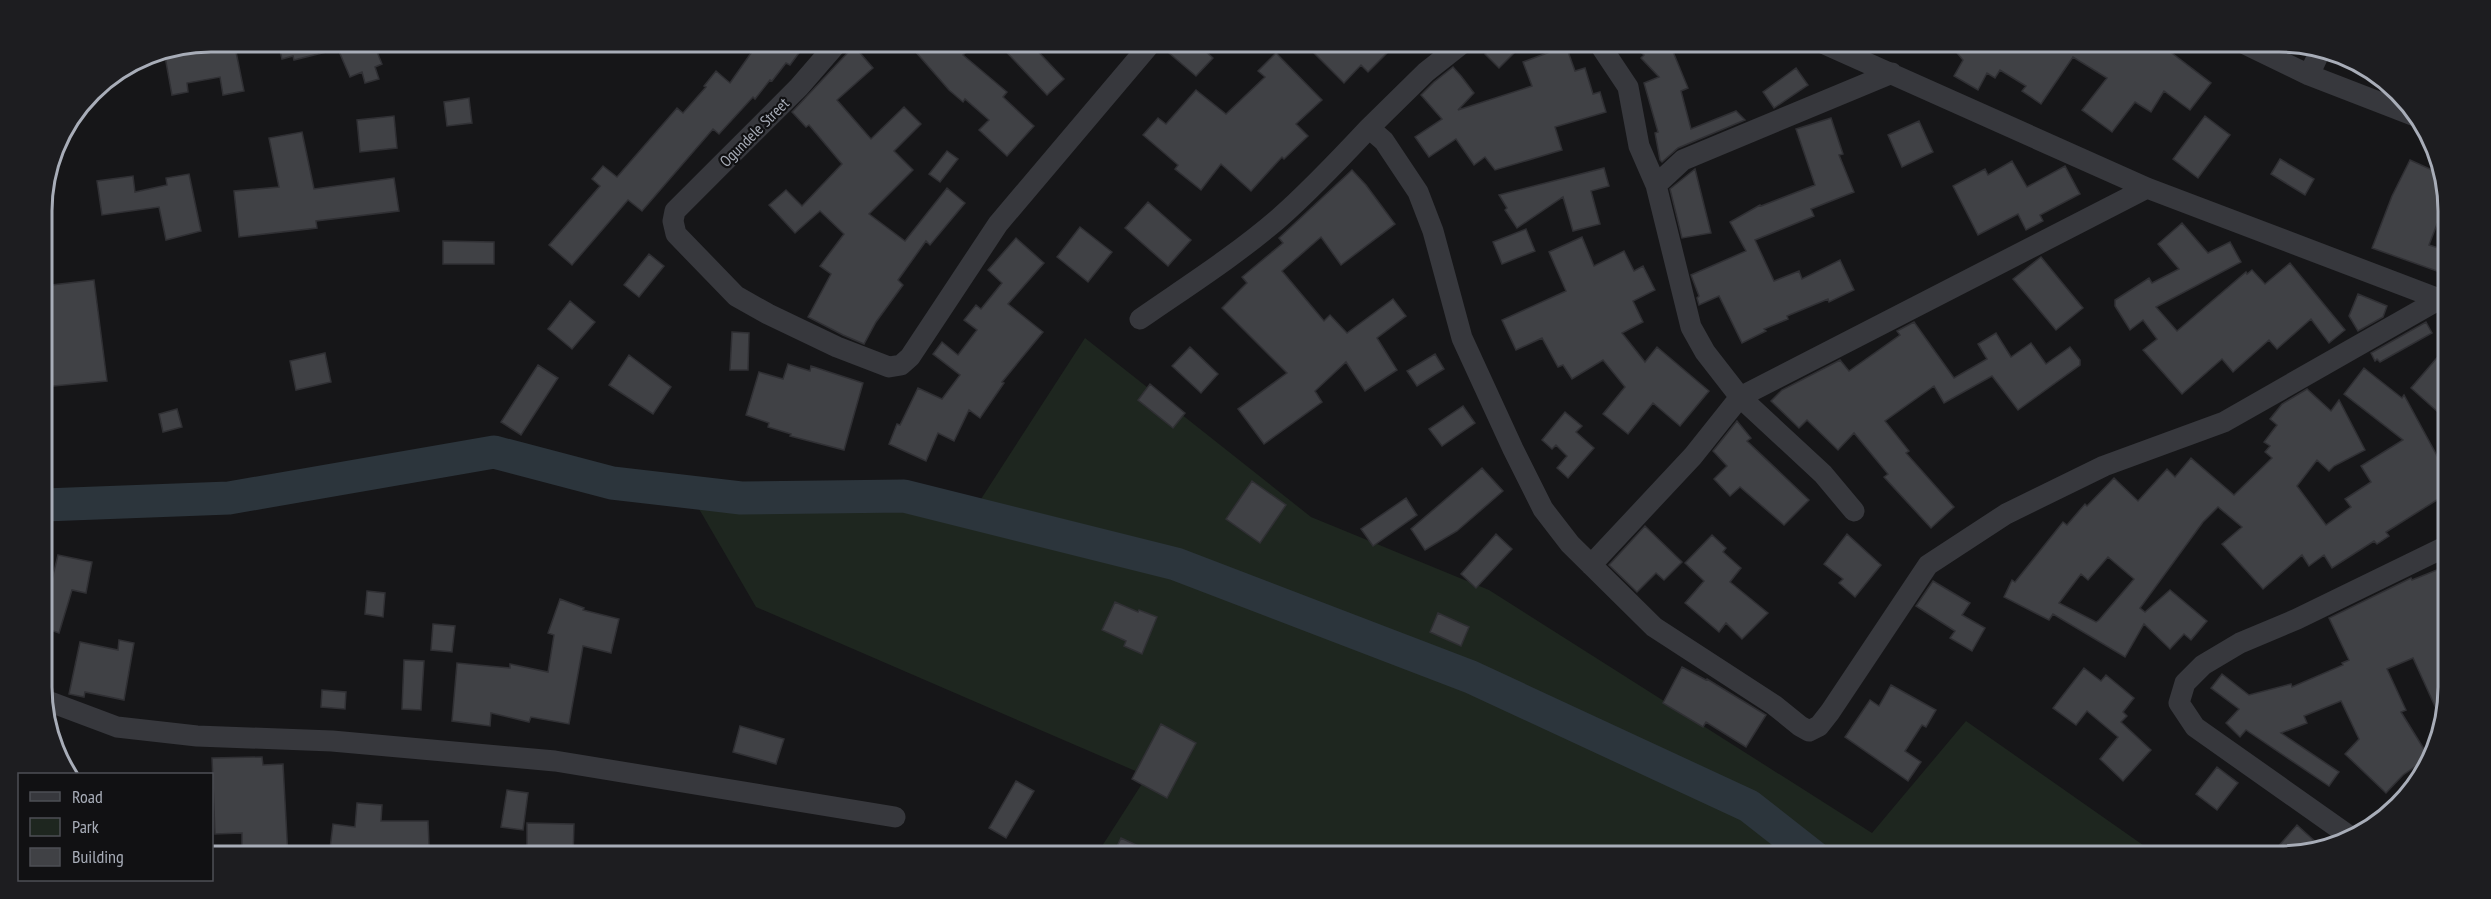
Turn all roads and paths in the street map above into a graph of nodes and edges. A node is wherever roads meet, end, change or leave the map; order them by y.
1 (1451, 52) edge
2 (1605, 52) edge
3 (1844, 52) edge
4 (2262, 52) edge
5 (829, 53) edge
6 (1143, 53) edge
7 (2317, 58) edge
8 (1892, 73) junction
9 (2309, 75) junction
10 (2403, 111) edge
11 (1369, 128) junction
12 (1656, 185) junction
13 (2147, 188) junction
14 (2439, 299) edge
15 (2439, 304) edge
16 (1140, 319) dead end
17 (1740, 397) junction
18 (1854, 511) dead end
19 (2439, 550) edge
20 (1591, 565) junction
21 (54, 703) edge
22 (895, 817) dead end
23 (2344, 832) edge

1 - 11 street
2 - 12 street
3 - 8 street
4 - 9 street
5 - 6 street, Ogundele Street
7 - 9 street
8 - 12 street
8 - 13 street
9 - 10 street
11 - 16 street
11 - 20 street
12 - 17 street
13 - 14 street
13 - 17 street
15 - 20 street
17 - 18 street
17 - 20 street
19 - 23 street
21 - 22 street

